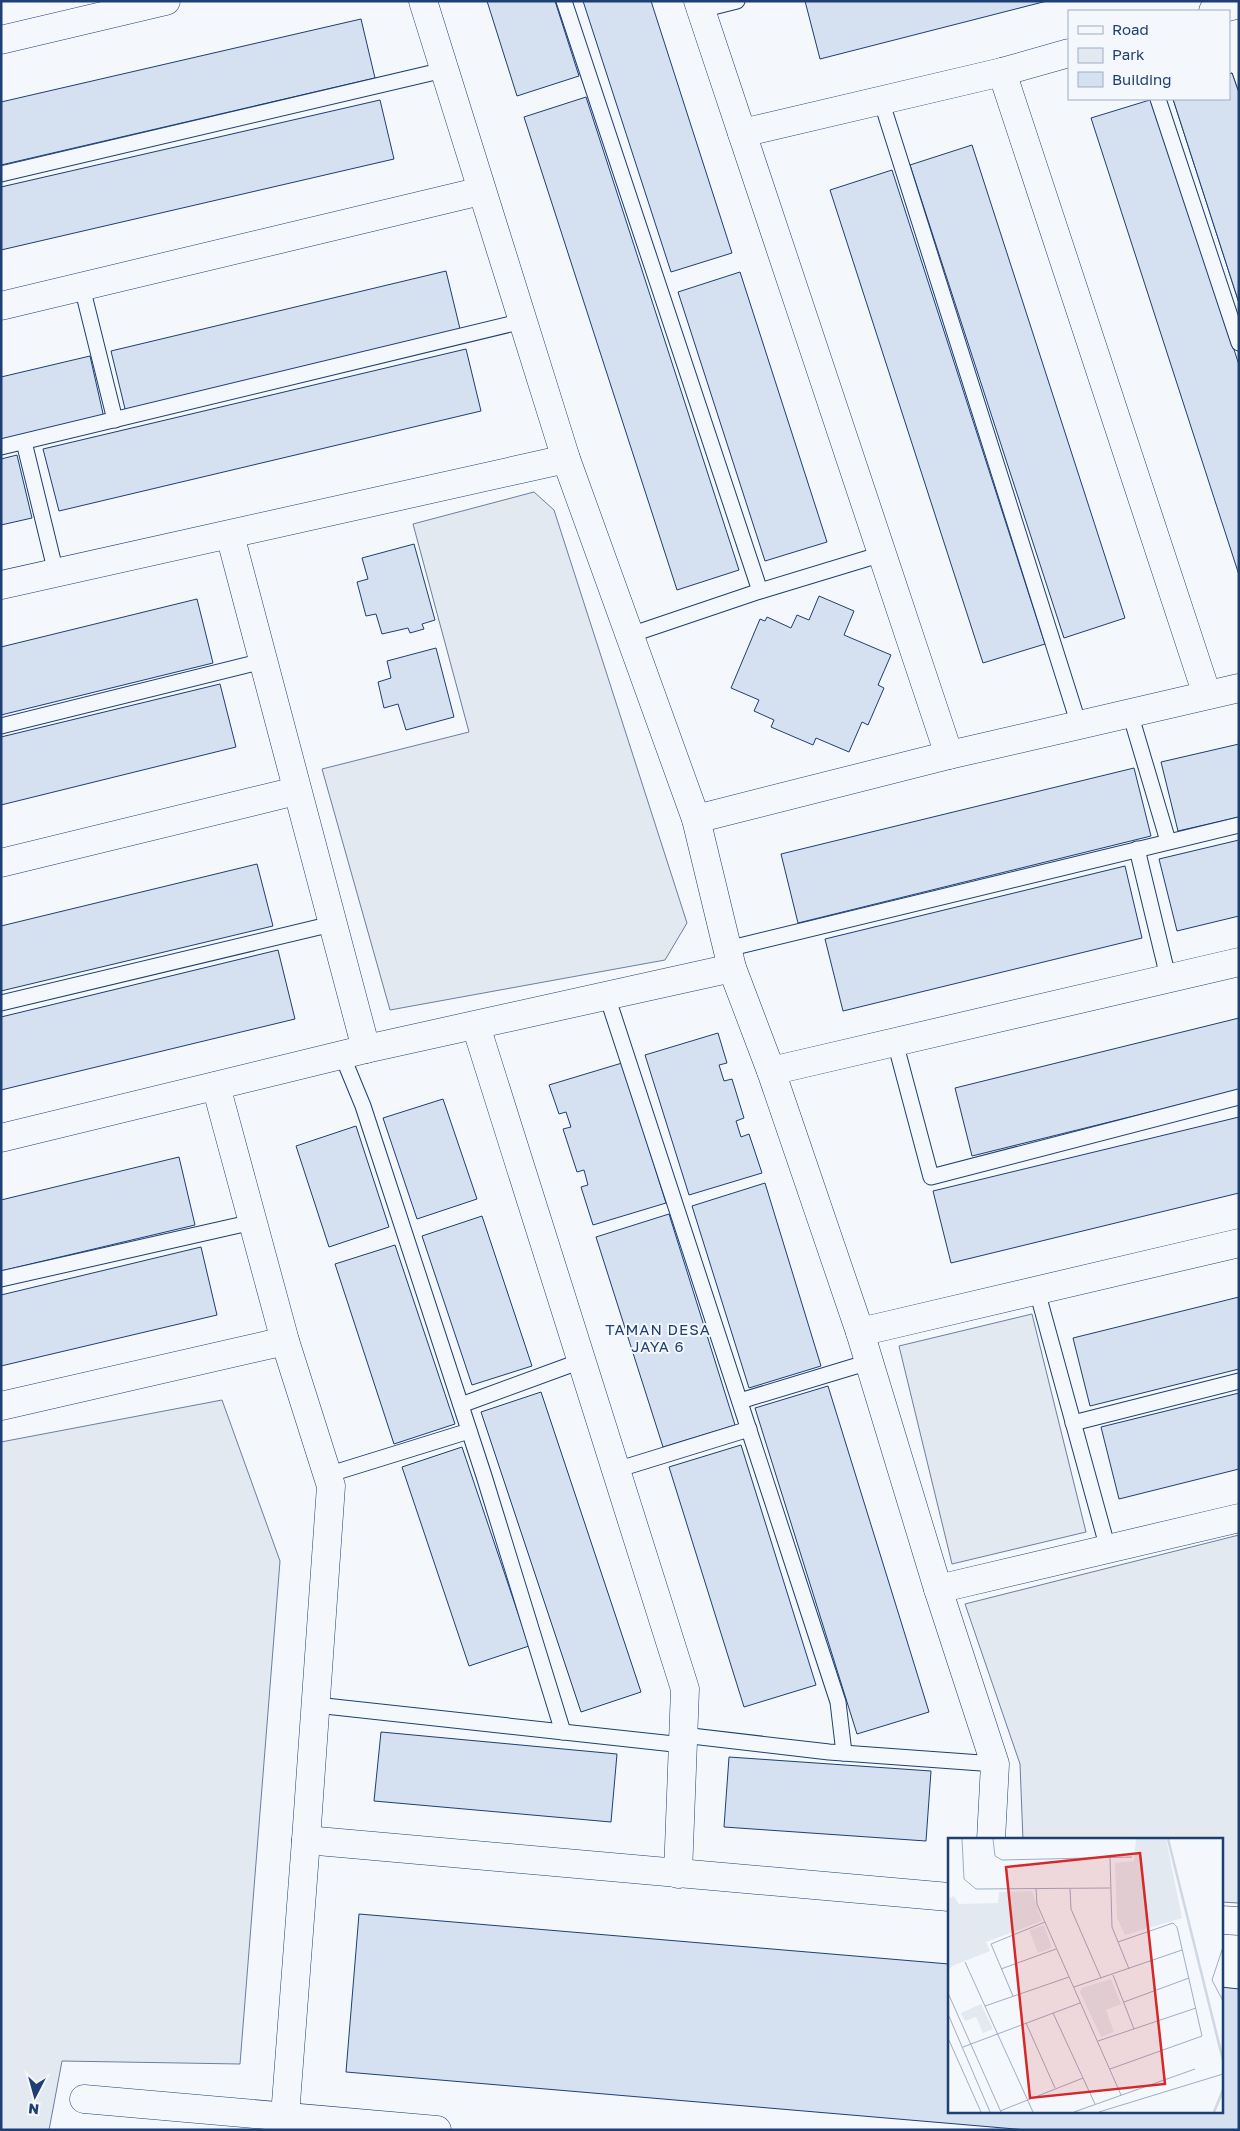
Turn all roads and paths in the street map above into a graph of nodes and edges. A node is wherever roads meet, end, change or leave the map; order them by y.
1 (166, 1) edge
2 (422, 1) edge
3 (564, 1) edge
4 (737, 1) edge
5 (1239, 4) edge
6 (699, 6) edge
7 (1217, 10) edge
8 (1, 40) edge
9 (1068, 53) edge
10 (444, 70) junction
11 (1002, 72) junction
12 (881, 100) junction
13 (1158, 100) edge
14 (742, 133) junction
15 (1, 174) edge
16 (481, 191) junction
17 (82, 287) junction
18 (1, 306) edge
19 (523, 321) junction
20 (1239, 342) edge
21 (116, 420) junction
22 (24, 442) junction
23 (1, 447) edge
24 (566, 459) junction
25 (230, 535) junction
26 (882, 554) junction
27 (56, 573) junction
28 (1, 585) edge
29 (760, 591) junction
30 (630, 635) junction
31 (263, 661) junction
32 (1239, 688) edge
33 (1207, 695) junction
34 (1130, 712) junction
35 (1079, 724) junction
36 (1, 726) edge
37 (948, 754) junction
38 (296, 791) junction
39 (696, 819) junction
40 (1239, 824) edge
41 (1168, 842) junction
42 (1136, 849) junction
43 (1, 863) edge
44 (332, 924) junction
45 (730, 959) junction
46 (1239, 962) edge
47 (1168, 977) junction
48 (607, 996) junction
49 (1, 1003) edge
50 (476, 1026) junction
51 (895, 1042) junction
52 (354, 1052) junction
53 (771, 1071) junction
54 (216, 1086) junction
55 (1239, 1097) edge
56 (1, 1138) edge
57 (253, 1222) junction
58 (1239, 1243) edge
59 (1, 1279) edge
60 (1037, 1291) junction
61 (860, 1332) junction
62 (285, 1341) junction
63 (581, 1361) junction
64 (869, 1362) junction
65 (1239, 1381) edge
66 (740, 1402) junction
67 (461, 1405) junction
68 (1, 1406) edge
69 (1073, 1423) junction
70 (750, 1429) junction
71 (469, 1431) junction
72 (616, 1470) junction
73 (327, 1475) junction
74 (1239, 1518) edge
75 (1108, 1549) junction
76 (938, 1589) junction
77 (316, 1705) junction
78 (563, 1732) junction
79 (683, 1740) junction
80 (844, 1753) junction
81 (995, 1764) junction
82 (991, 1838) edge
83 (306, 1840) junction
84 (678, 1874) junction
85 (948, 1897) edge
86 (1222, 1920) edge
87 (1239, 1921) edge
88 (84, 2099) dead end
89 (285, 2116) junction
90 (437, 2130) edge

1 - 8 street
2 - 10 street
3 - 29 lane
4 - 6 lane
5 - 7 street
6 - 14 street
9 - 11 street
10 - 15 lane
10 - 16 street
11 - 12 street
11 - 33 street
12 - 14 street
12 - 35 lane
13 - 20 lane
14 - 26 street
16 - 17 street
16 - 19 street
17 - 18 street
17 - 21 lane
19 - 21 lane
19 - 24 street
21 - 22 lane
22 - 23 lane
22 - 27 lane
24 - 25 street
24 - 30 street
25 - 27 street
25 - 31 street
26 - 29 lane
26 - 37 street
27 - 28 street
29 - 30 lane
30 - 39 street
31 - 36 lane
31 - 38 street
32 - 33 street
33 - 34 street
34 - 35 street
34 - 41 lane
35 - 37 street
37 - 39 street
38 - 43 street
38 - 44 street
39 - 45 street
40 - 41 lane
41 - 42 lane
42 - 45 lane
42 - 47 lane
44 - 49 lane
44 - 52 street
45 - 48 street
45 - 53 street
46 - 47 street
47 - 51 street
48 - 50 street
48 - 66 lane
50 - 52 street
50 - 63 street
51 - 53 street
51 - 55 lane
52 - 54 street
52 - 67 lane
53 - 61 street
54 - 56 street
54 - 57 street
57 - 59 lane
57 - 62 street
58 - 60 street
60 - 61 street
60 - 69 lane
61 - 64 street
62 - 68 street
62 - 73 street
63 - 67 lane
63 - 72 street
64 - 66 lane
64 - 76 street
65 - 69 lane
66 - 70 lane
67 - 71 lane
69 - 75 lane
70 - 72 lane
70 - 80 lane
71 - 73 lane
71 - 78 lane
72 - 79 street
73 - 77 street
74 - 75 street
75 - 76 street
76 - 81 street
77 - 78 lane
77 - 83 street
78 - 79 lane
79 - 80 lane
79 - 84 street
80 - 81 lane
81 - 82 street
83 - 84 street
83 - 89 street
84 - 85 street
86 - 87 street
88 - 89 street
89 - 90 street

